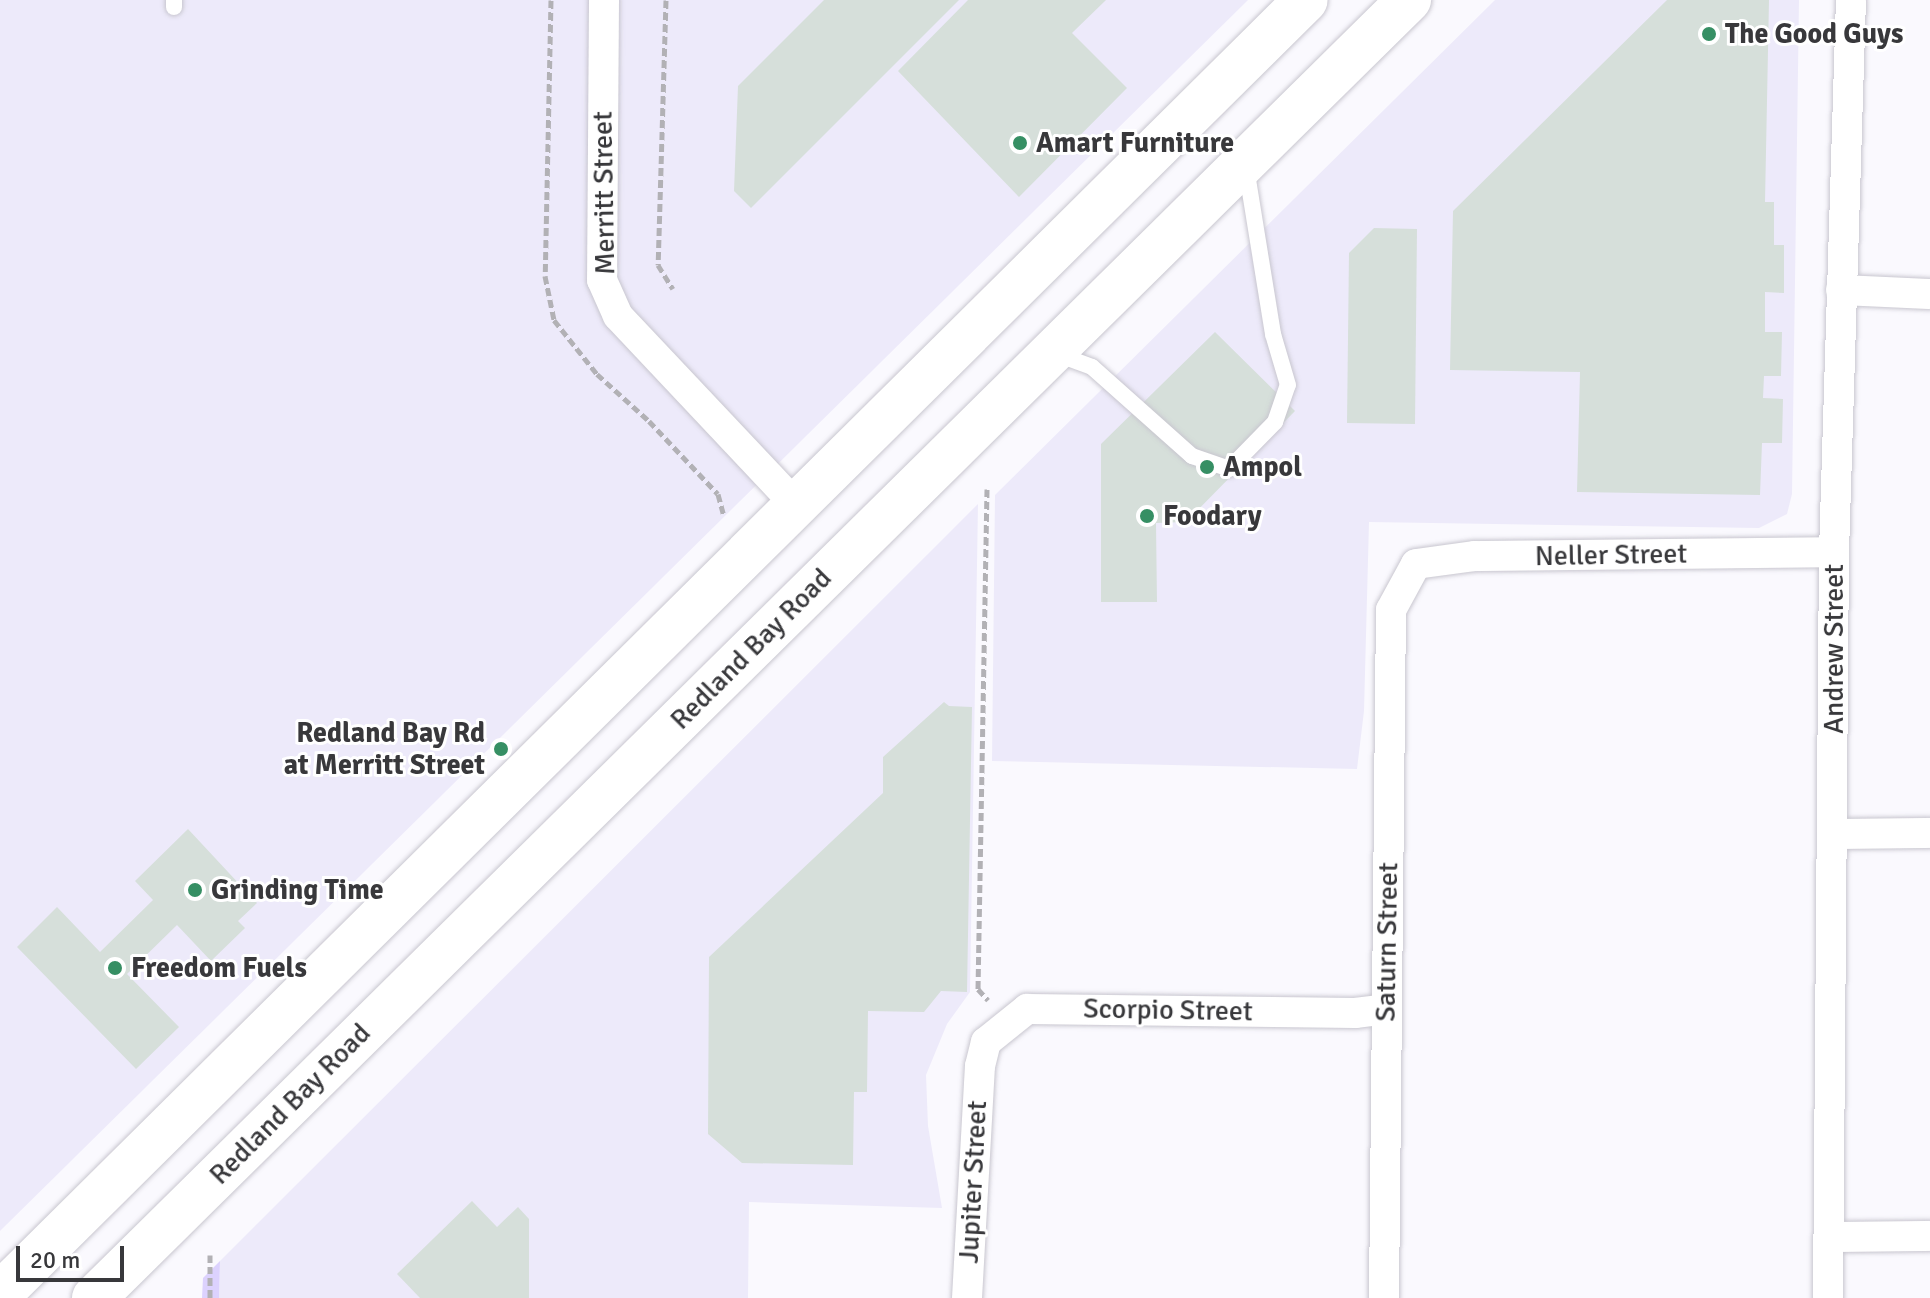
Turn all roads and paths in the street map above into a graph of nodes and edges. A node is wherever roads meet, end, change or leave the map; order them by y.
1 (604, 0) edge
2 (666, 0) edge
3 (1306, 0) edge
4 (1409, 0) edge
5 (1851, 0) edge
6 (1245, 162) junction
7 (673, 289) dead end
8 (1841, 290) junction
9 (1930, 294) edge
10 (1052, 352) junction
11 (987, 489) dead end
12 (796, 505) junction
13 (1834, 552) junction
14 (1402, 590) joint
15 (1930, 833) edge
16 (1832, 834) junction
17 (1387, 1009) junction
18 (1009, 1023) junction
19 (980, 1066) joint
20 (1930, 1236) edge
21 (1829, 1237) junction
22 (210, 1255) dead end
23 (0, 1294) edge
24 (94, 1298) edge
25 (210, 1298) edge
26 (967, 1298) edge
27 (1384, 1298) edge
28 (1828, 1298) edge

1 - 12 street, Merritt Street
2 - 7 path
3 - 12 main road
4 - 6 main road, Redland Bay Road
5 - 8 street, Andrew Street
6 - 10 main road, Redland Bay Road
6 - 10 lane
8 - 9 street
8 - 13 street, Andrew Street
10 - 24 main road, Redland Bay Road
11 - 18 path
12 - 23 main road
13 - 14 street, Neller Street
13 - 16 street, Andrew Street
14 - 17 street, Saturn Street
15 - 16 street
16 - 21 street, Andrew Street
17 - 18 street, Scorpio Street
17 - 27 street, Saturn Street
18 - 19 street, Scorpio Street
19 - 26 street, Jupiter Street
20 - 21 street
21 - 28 street, Andrew Street
22 - 25 path

